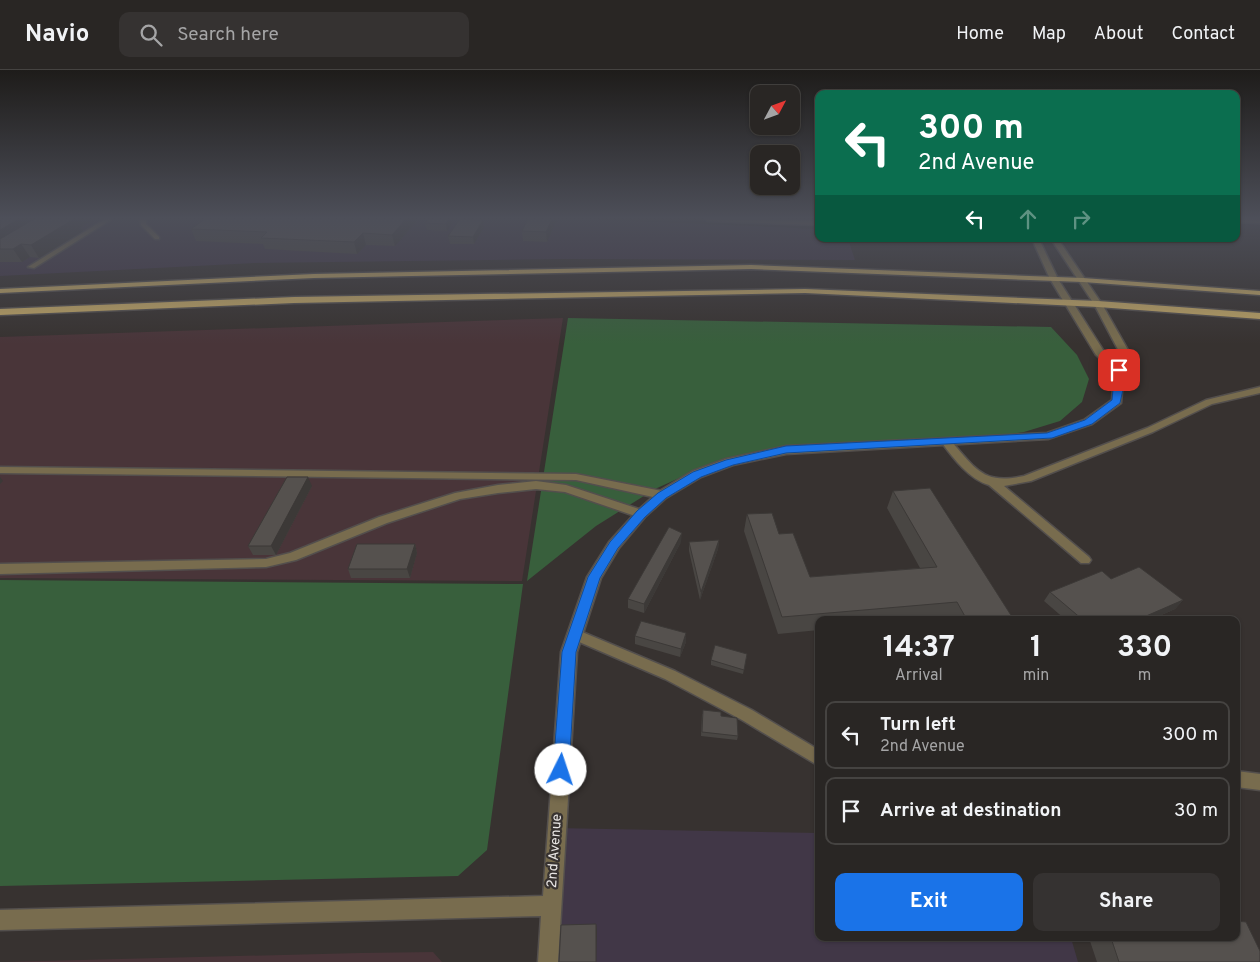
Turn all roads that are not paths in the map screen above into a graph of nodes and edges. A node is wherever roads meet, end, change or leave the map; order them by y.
1 (42, 261) edge
2 (1045, 261) edge
3 (1070, 261) edge
4 (32, 267) dead end
5 (1054, 279) junction
6 (1083, 280) junction
7 (0, 291) edge
8 (1260, 293) edge
9 (1071, 304) junction
10 (1098, 304) junction
11 (0, 312) edge
12 (1260, 316) edge
13 (1119, 370) junction
14 (1260, 390) edge
15 (947, 443) junction
16 (0, 470) edge
17 (994, 484) junction
18 (662, 496) junction
19 (641, 514) junction
20 (1084, 560) dead end
21 (0, 569) edge
22 (575, 634) junction
23 (815, 757) edge
24 (1240, 780) edge
25 (1260, 782) edge
26 (552, 906) junction
27 (0, 920) edge
28 (548, 962) edge

1 - 4 lane
2 - 5 street
3 - 6 street
5 - 6 main road
5 - 7 main road
5 - 9 street
6 - 8 main road
6 - 10 street
9 - 10 main road
9 - 11 main road
9 - 13 street
10 - 12 main road
10 - 13 street, 2nd Avenue
13 - 15 street, 2nd Avenue
14 - 17 lane
15 - 17 lane
15 - 18 street, 2nd Avenue
16 - 18 lane
17 - 20 lane
18 - 19 street, 2nd Avenue
19 - 21 lane
19 - 22 street, 2nd Avenue
22 - 23 lane
22 - 26 street, 2nd Avenue
24 - 25 lane
26 - 27 street
26 - 28 street, 2nd Avenue

